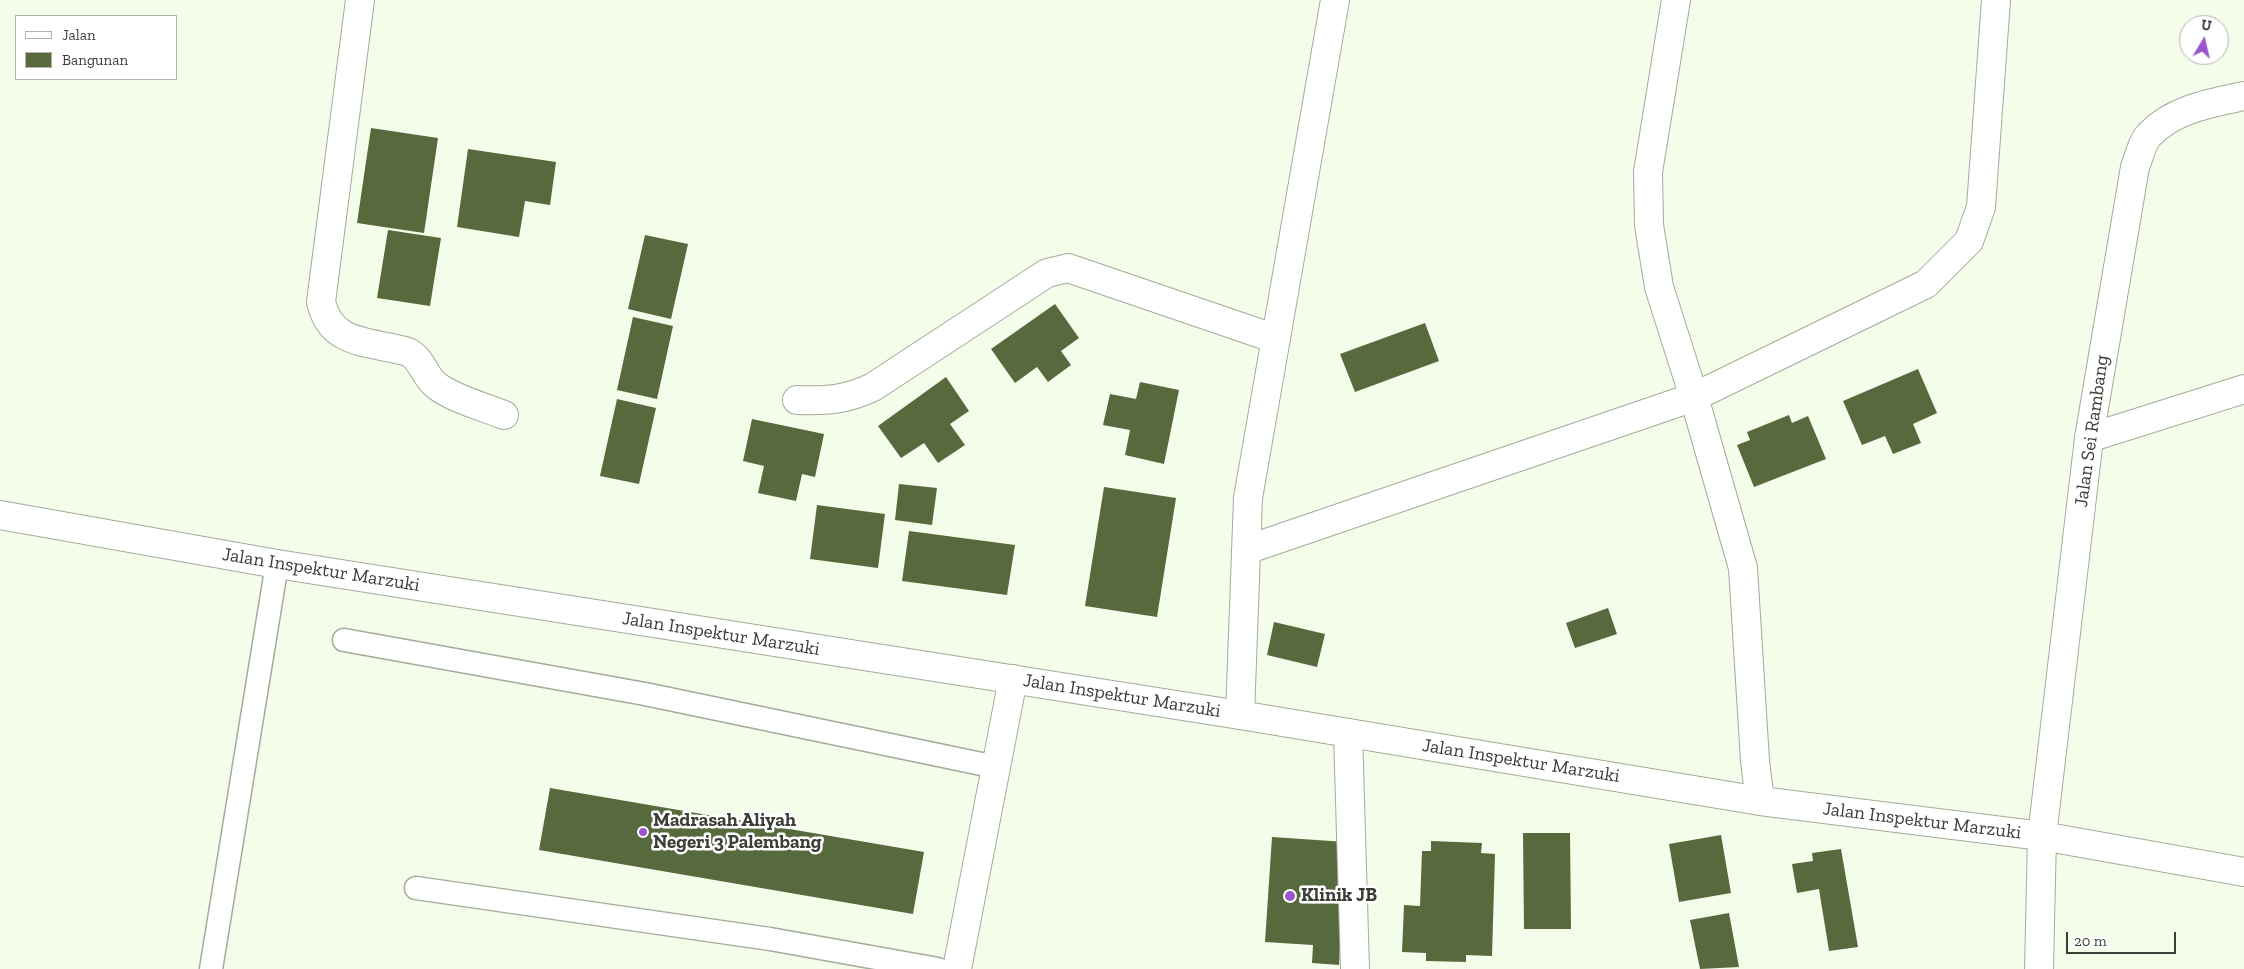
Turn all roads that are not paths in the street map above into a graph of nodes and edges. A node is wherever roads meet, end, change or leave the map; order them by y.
1 (360, 0) edge
2 (1336, 0) edge
3 (1676, 0) edge
4 (1996, 0) edge
5 (2244, 96) edge
6 (1276, 339) junction
7 (2244, 389) edge
8 (1694, 397) junction
9 (797, 400) dead end
10 (504, 415) dead end
11 (2089, 438) junction
12 (0, 515) edge
13 (1246, 550) junction
14 (277, 564) junction
15 (344, 640) dead end
16 (1013, 679) junction
17 (1240, 715) junction
18 (1348, 733) junction
19 (996, 767) junction
20 (1760, 801) junction
21 (2042, 836) junction
22 (2244, 872) edge
23 (416, 888) dead end
24 (212, 969) edge
25 (938, 969) edge
26 (957, 969) edge
27 (1355, 969) edge
28 (2039, 969) edge

1 - 10 street
2 - 6 street
3 - 8 street
4 - 8 street
5 - 11 street, Jalan Sei Rambang
6 - 9 street
6 - 13 street
7 - 11 street
8 - 13 street
8 - 20 street
11 - 21 street, Jalan Sei Rambang
12 - 14 street, Jalan Inspektur Marzuki
13 - 17 street
14 - 16 street, Jalan Inspektur Marzuki
14 - 24 lane
15 - 19 lane
16 - 17 street, Jalan Inspektur Marzuki
16 - 19 street
17 - 18 street, Jalan Inspektur Marzuki
18 - 20 street, Jalan Inspektur Marzuki
18 - 27 street
19 - 26 street
20 - 21 street, Jalan Inspektur Marzuki
21 - 22 street, Jalan Inspektur Marzuki
21 - 28 street, Jalan Sei Rambang
23 - 25 lane

